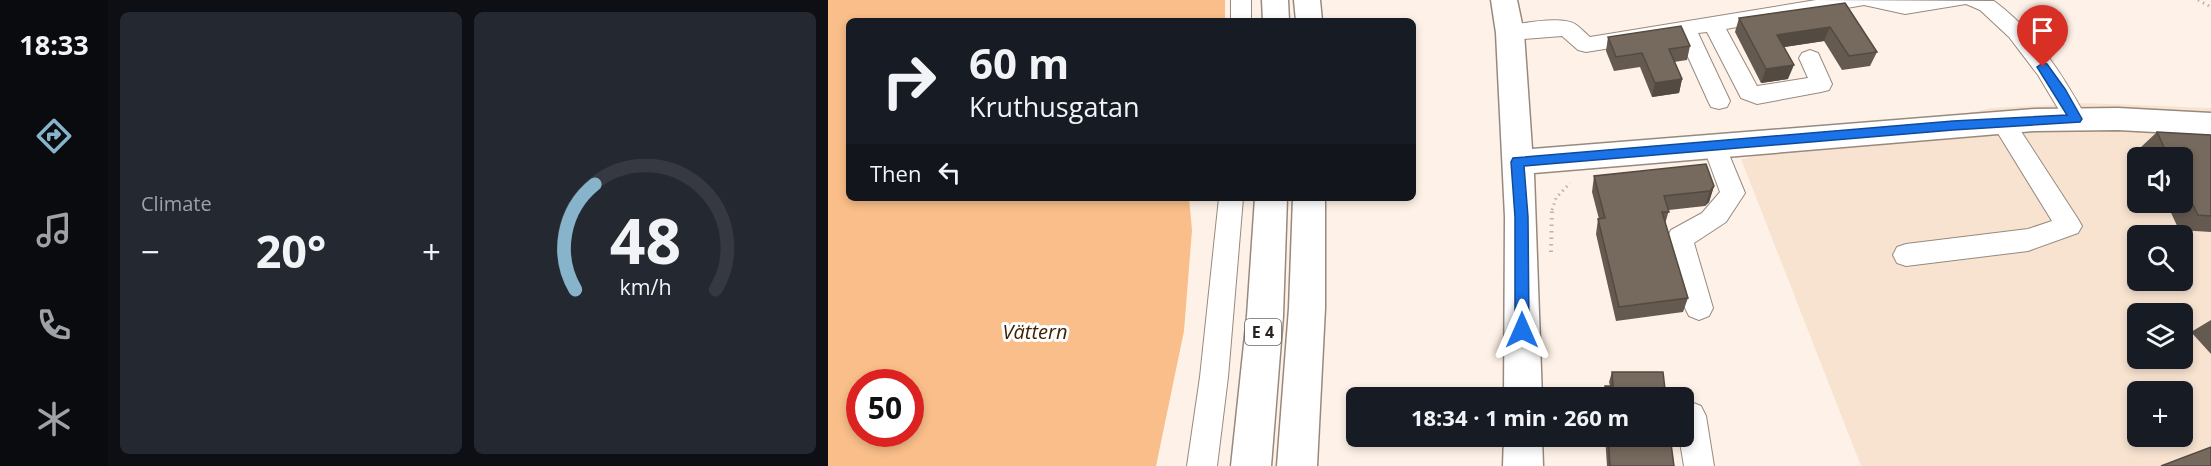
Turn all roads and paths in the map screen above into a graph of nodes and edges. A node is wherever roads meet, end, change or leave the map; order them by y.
1 (1241, 0) edge
2 (1275, 0) edge
3 (1308, 0) edge
4 (1504, 0) edge
5 (1857, 0) edge
6 (1958, 0) edge
7 (1976, 0) edge
8 (2198, 0) edge
9 (1881, 1) edge
10 (2211, 7) edge
11 (1241, 18) edge
12 (1276, 18) edge
13 (1309, 18) edge
14 (1713, 23) junction
15 (1685, 28) junction
16 (1510, 33) junction
17 (1810, 58) dead end
18 (1719, 100) dead end
19 (2076, 119) junction
20 (2003, 122) junction
21 (2211, 124) edge
22 (1714, 146) junction
23 (1570, 159) junction
24 (1517, 162) junction
25 (1231, 201) edge
26 (1270, 201) edge
27 (1309, 201) edge
28 (1906, 255) dead end
29 (1551, 261) dead end
30 (1699, 308) dead end
31 (1522, 387) edge
32 (1694, 436) edge
33 (1523, 447) edge
34 (1202, 466) edge
35 (1251, 466) edge
36 (1297, 466) edge
37 (1523, 466) edge
38 (1700, 466) edge

1 - 11 street
2 - 12 main road
3 - 13 main road
4 - 16 main road
5 - 14 street
6 - 9 street
7 - 19 street
8 - 10 path
14 - 15 street
14 - 17 street
15 - 16 street
15 - 18 street
16 - 24 main road
19 - 20 main road
19 - 21 main road
20 - 22 main road
20 - 28 street
22 - 23 main road
22 - 30 street
23 - 24 main road
23 - 29 path
24 - 31 main road
25 - 34 street
26 - 35 main road, E 4
27 - 36 main road, E 4
32 - 38 street
33 - 37 main road

